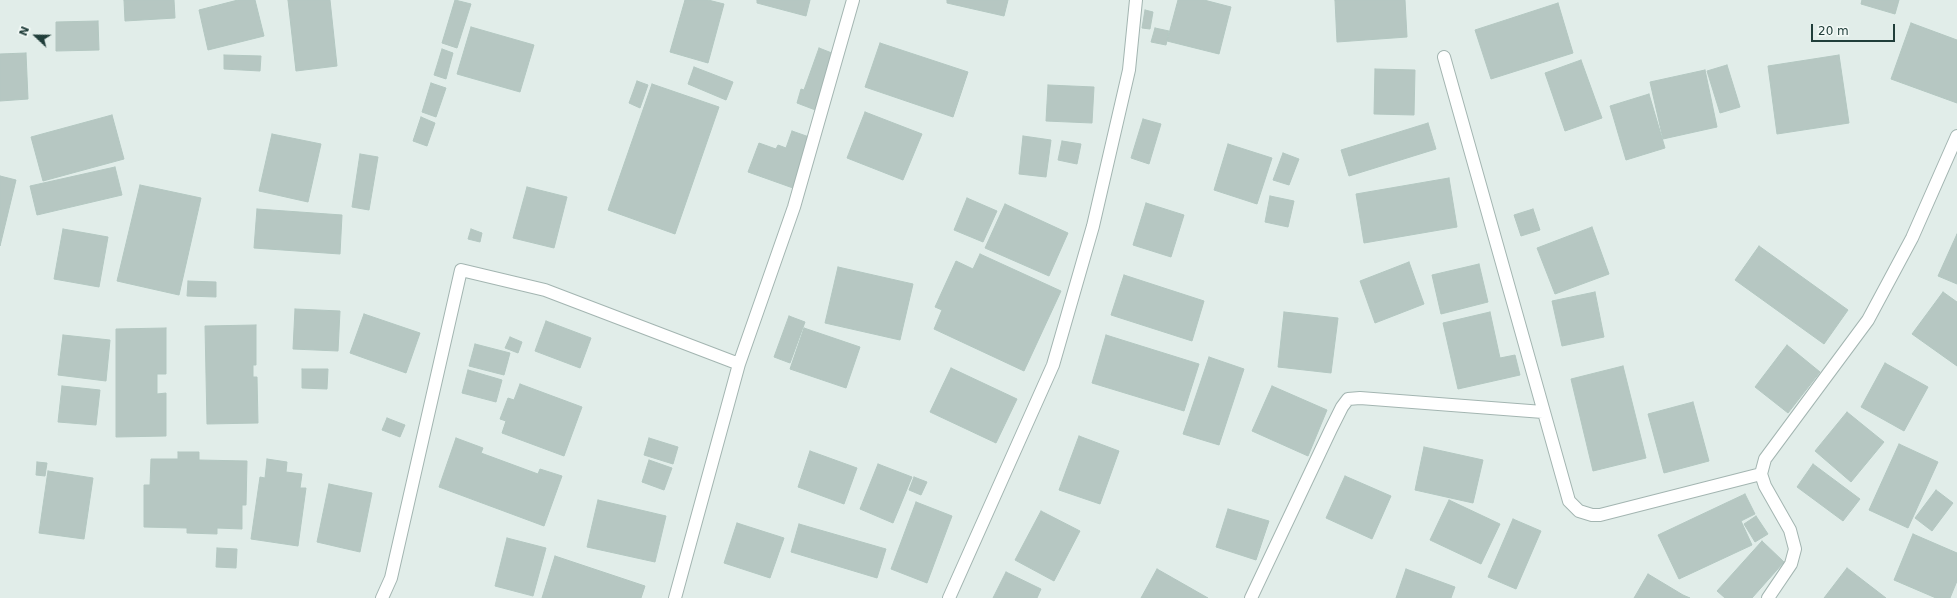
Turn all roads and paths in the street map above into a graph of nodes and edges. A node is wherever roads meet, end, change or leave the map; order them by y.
1 (853, 0) edge
2 (1136, 0) edge
3 (1444, 57) dead end
4 (1957, 136) edge
5 (738, 364) junction
6 (1543, 412) junction
7 (1761, 474) junction
8 (382, 598) edge
9 (674, 598) edge
10 (949, 598) edge
11 (1251, 598) edge
12 (1768, 598) edge

1 - 5 street
2 - 10 street
3 - 6 street
4 - 7 street
5 - 8 street
5 - 9 street
6 - 7 street
6 - 11 street
7 - 12 street

